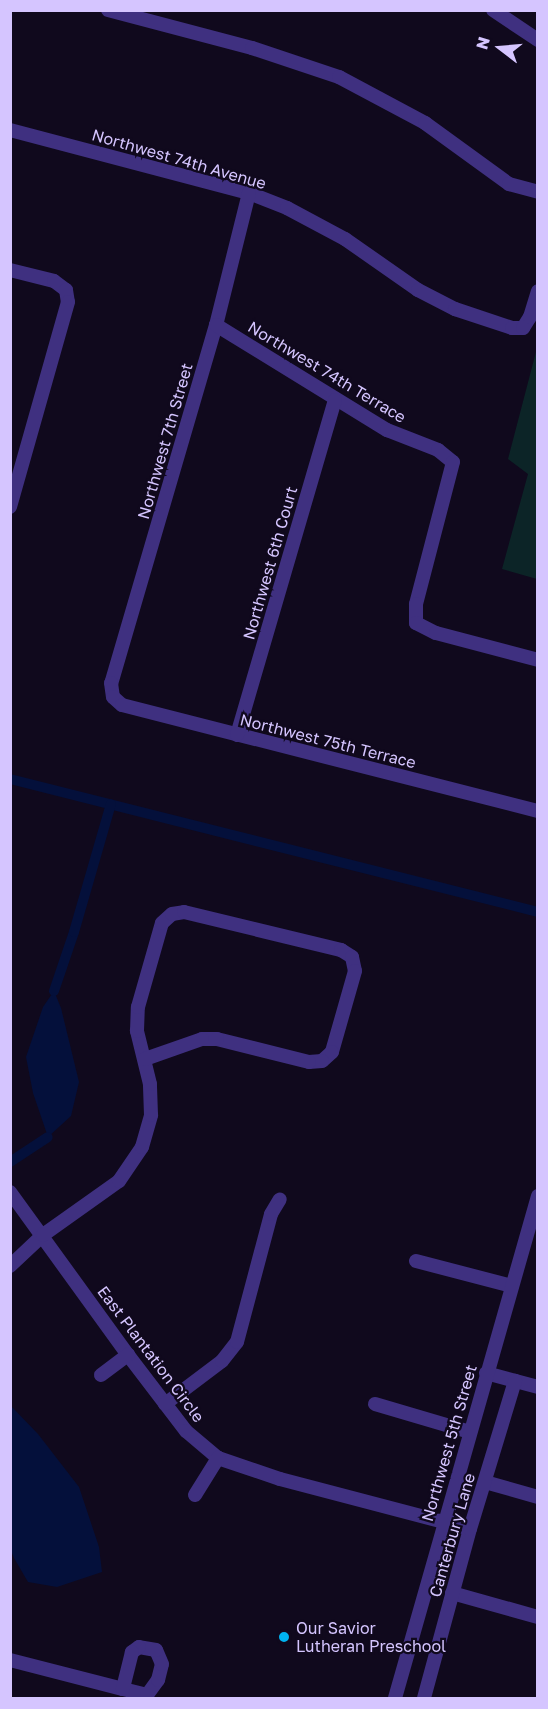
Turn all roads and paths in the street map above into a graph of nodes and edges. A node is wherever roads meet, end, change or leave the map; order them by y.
1 (108, 10) edge
2 (494, 10) edge
3 (537, 40) edge
4 (10, 130) edge
5 (537, 192) edge
6 (249, 193) junction
7 (10, 270) edge
8 (537, 291) edge
9 (216, 325) junction
10 (335, 399) junction
11 (10, 507) edge
12 (537, 660) edge
13 (114, 697) joint
14 (237, 735) junction
15 (537, 811) edge
16 (144, 1059) junction
17 (10, 1192) edge
18 (537, 1196) edge
19 (280, 1199) dead end
20 (44, 1235) junction
21 (416, 1261) dead end
22 (10, 1266) edge
23 (512, 1286) junction
24 (128, 1355) junction
25 (486, 1372) junction
26 (101, 1376) dead end
27 (515, 1381) junction
28 (537, 1387) edge
29 (165, 1404) junction
30 (375, 1404) dead end
31 (470, 1432) junction
32 (218, 1458) junction
33 (485, 1482) junction
34 (195, 1495) dead end
35 (537, 1497) edge
36 (444, 1523) junction
37 (470, 1529) junction
38 (452, 1593) junction
39 (537, 1617) edge
40 (10, 1660) edge
41 (123, 1689) dead end
42 (395, 1698) edge
43 (424, 1698) edge

1 - 5 street
2 - 3 street
4 - 6 street, Northwest 74th Avenue
6 - 8 street, Northwest 74th Avenue
6 - 9 street, Northwest 7th Street
7 - 11 street
9 - 10 street, Northwest 74th Terrace
9 - 13 street, Northwest 7th Street
10 - 12 street, Northwest 74th Terrace
10 - 14 street, Northwest 6th Court
13 - 14 street, Northwest 75th Terrace
14 - 15 street, Northwest 75th Terrace
16 - 16 street
16 - 20 street
17 - 20 street, East Plantation Circle
18 - 23 street, Northwest 5th Street
19 - 29 street
20 - 22 street
20 - 24 street, East Plantation Circle
21 - 23 street
23 - 25 street, Northwest 5th Street
24 - 26 street
24 - 29 street, East Plantation Circle
25 - 27 street
25 - 31 street, Northwest 5th Street
27 - 28 street
27 - 33 street, Canterbury Lane
29 - 32 street, East Plantation Circle
30 - 31 street
31 - 36 street, Northwest 5th Street
32 - 34 street
32 - 36 street, East Plantation Circle
33 - 35 street
33 - 37 street, Canterbury Lane
36 - 37 street, East Plantation Circle
36 - 42 street, Northwest 5th Street
37 - 38 street, Canterbury Lane
38 - 39 street
38 - 43 street, Canterbury Lane
40 - 41 street

